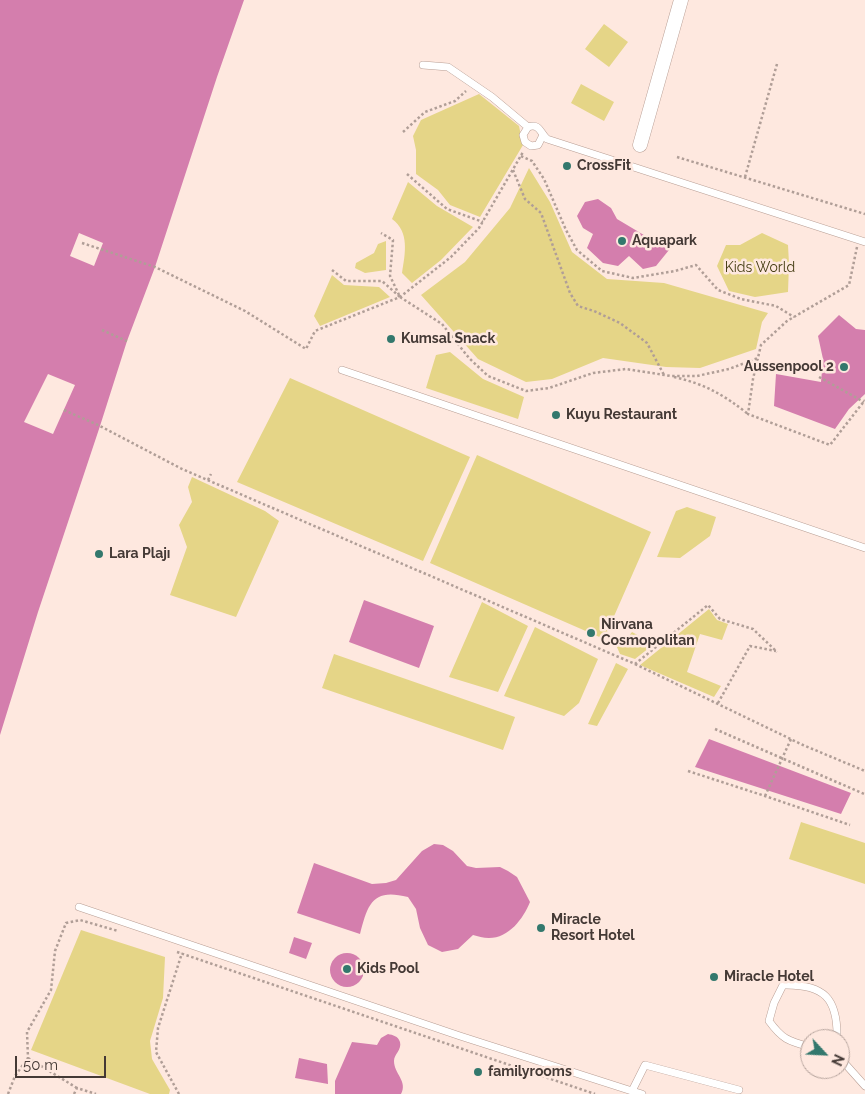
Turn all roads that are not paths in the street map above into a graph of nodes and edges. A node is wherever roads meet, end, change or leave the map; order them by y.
1 (681, 0) edge
2 (423, 65) dead end
3 (528, 126) junction
4 (543, 135) junction
5 (640, 145) dead end
6 (865, 242) edge
7 (342, 370) dead end
8 (865, 548) edge
9 (79, 907) dead end
10 (837, 1029) edge
11 (800, 1044) edge
12 (850, 1069) edge
13 (865, 1086) edge
14 (739, 1090) dead end
15 (632, 1091) junction
16 (642, 1094) edge

1 - 5 street
2 - 3 lane
3 - 4 lane
3 - 4 lane
4 - 6 lane
7 - 8 lane
9 - 15 lane
10 - 11 lane
12 - 13 lane
14 - 15 lane
15 - 16 lane

